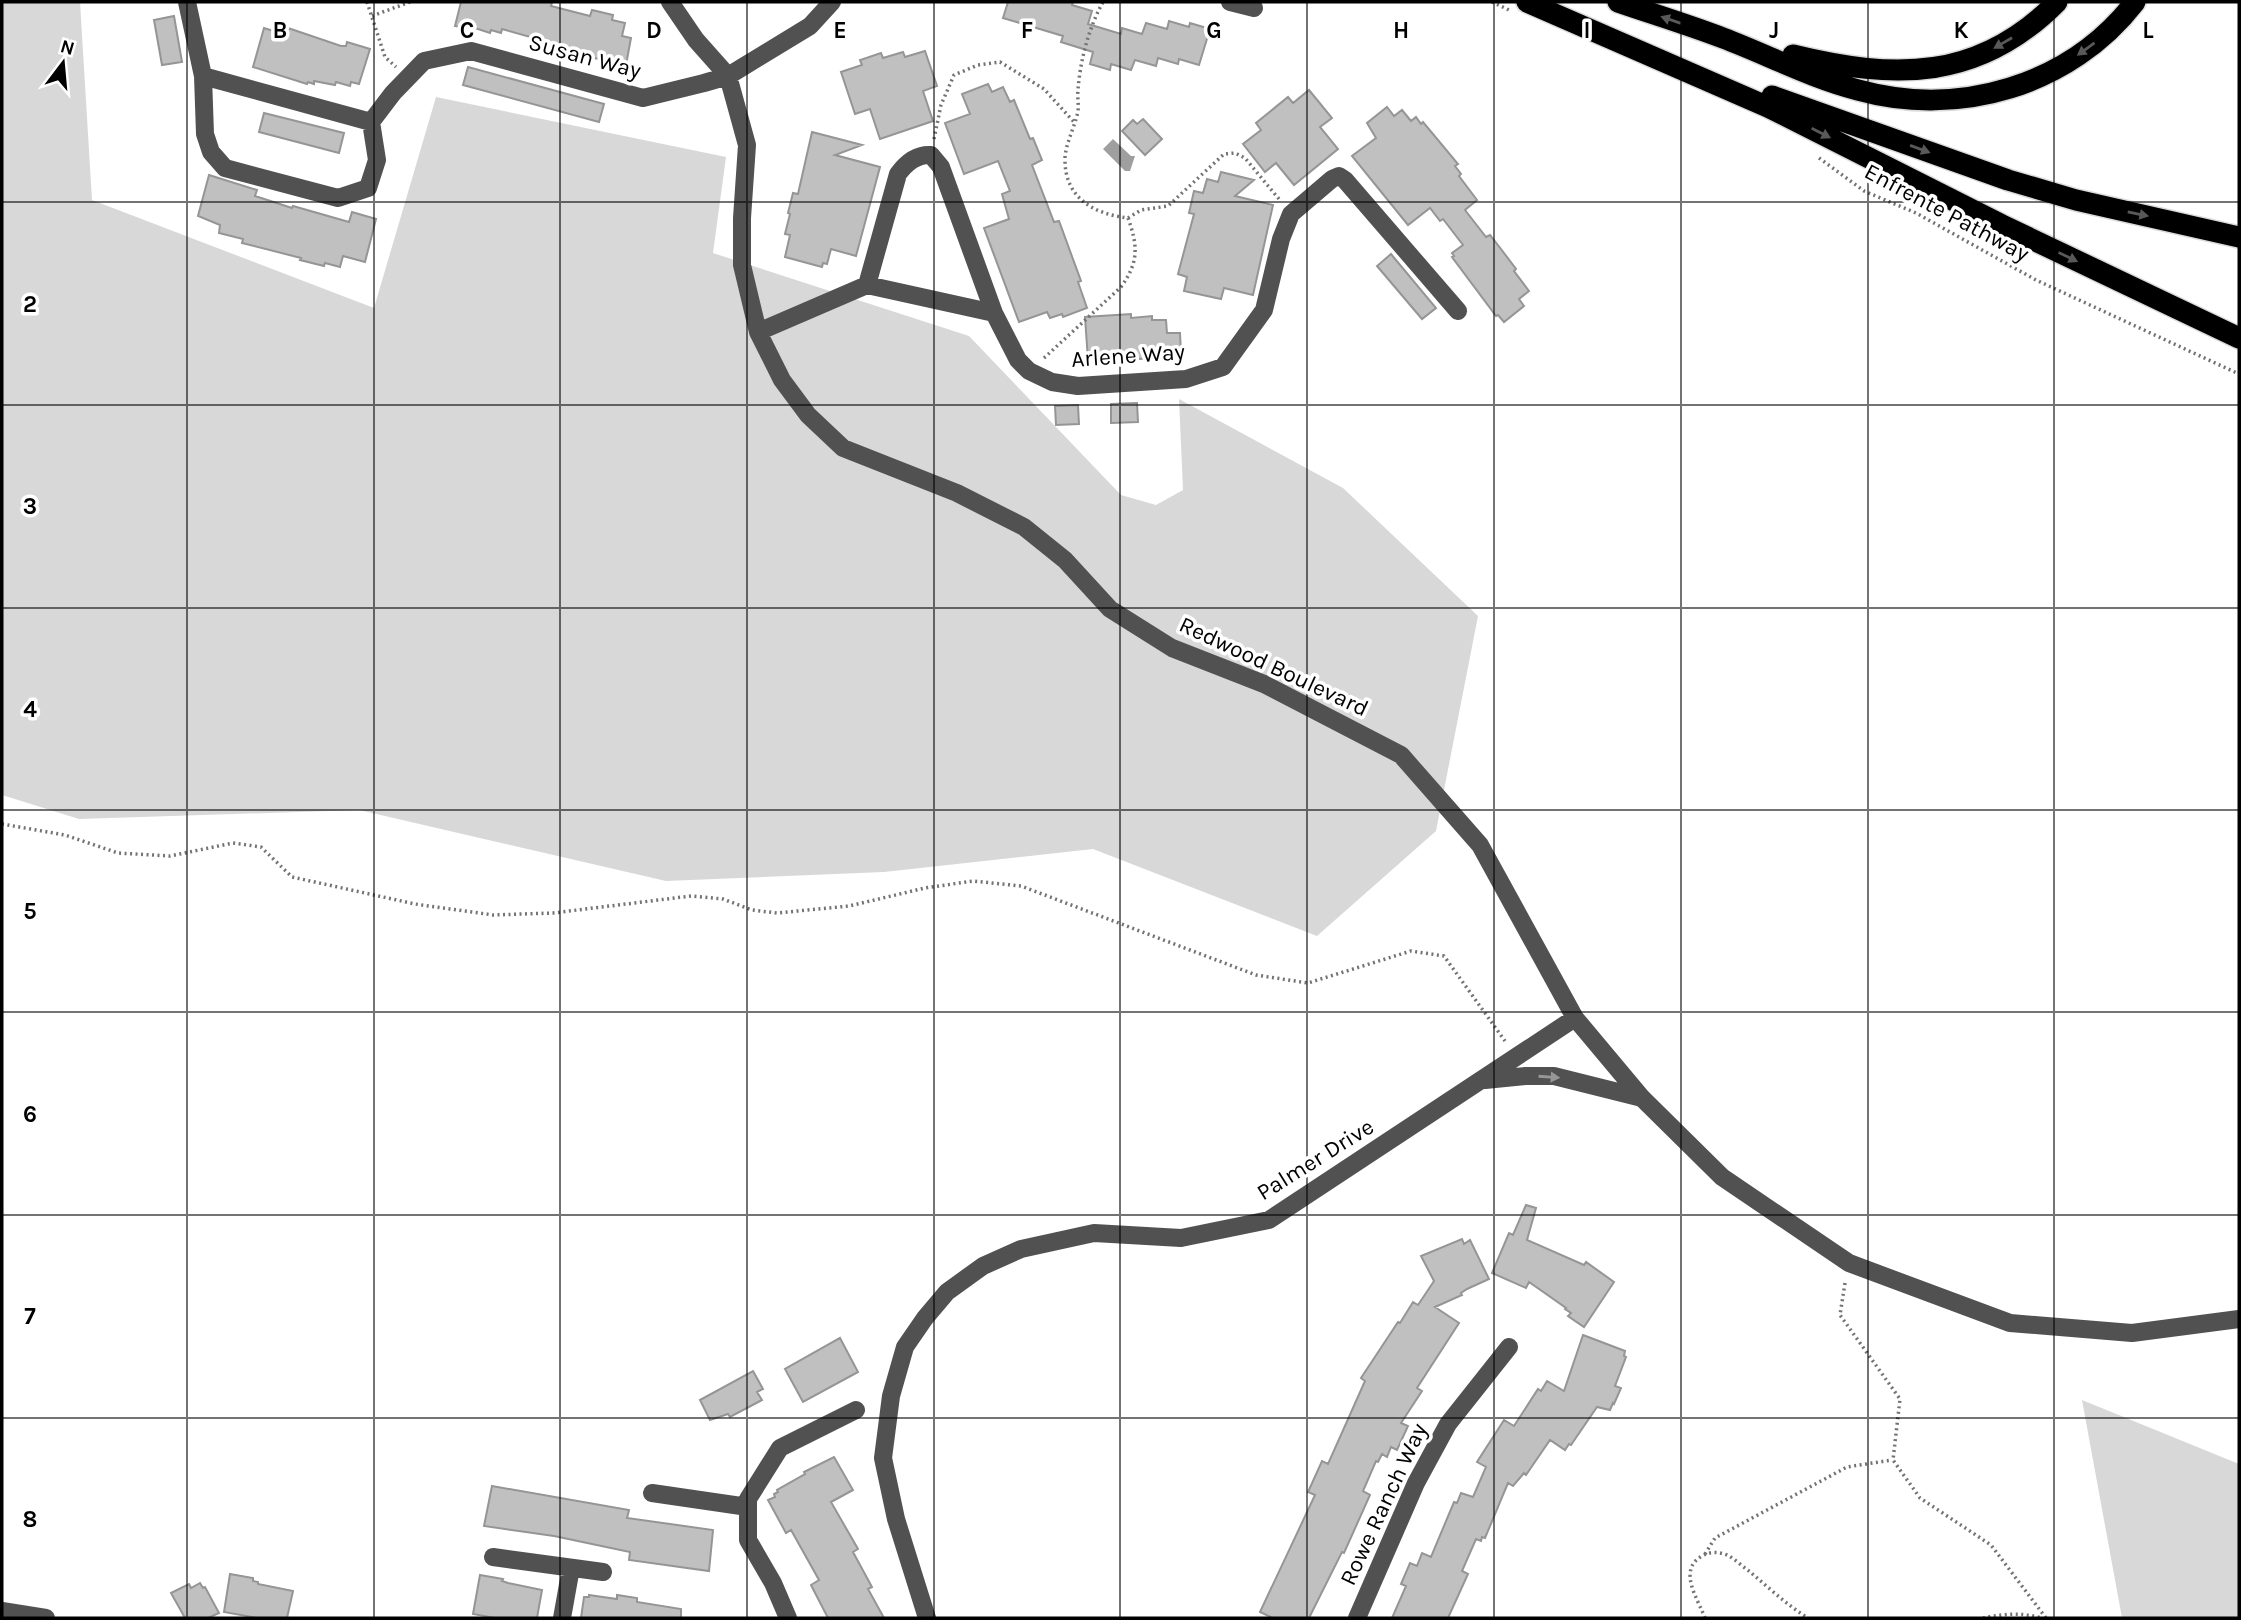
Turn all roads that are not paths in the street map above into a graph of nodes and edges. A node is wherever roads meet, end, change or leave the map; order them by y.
1 (187, 2) edge
2 (670, 2) edge
3 (832, 2) edge
4 (1230, 2) edge
5 (1618, 2) edge
6 (2057, 2) edge
7 (2135, 2) edge
8 (1521, 7) edge
9 (1254, 8) dead end
10 (1603, 34) junction
11 (1724, 38) junction
12 (203, 76) junction
13 (728, 76) junction
14 (371, 122) junction
15 (2239, 237) edge
16 (867, 285) junction
17 (1458, 311) dead end
18 (994, 313) junction
19 (758, 332) junction
20 (2239, 338) edge
21 (1575, 1018) junction
22 (1481, 1080) junction
23 (1642, 1098) junction
24 (2239, 1319) edge
25 (1509, 1348) dead end
26 (856, 1410) dead end
27 (652, 1493) dead end
28 (748, 1507) junction
29 (493, 1557) dead end
30 (570, 1568) junction
31 (603, 1572) dead end
32 (2, 1611) edge
33 (46, 1618) edge
34 (562, 1618) edge
35 (788, 1618) edge
36 (927, 1618) edge
37 (1357, 1618) edge

1 - 12 street
2 - 13 street, Redwood Boulevard
3 - 13 street, Susan Way
4 - 9 street
11 -> 5 highway
6 -> 11 highway
7 -> 11 highway
8 - 10 highway
10 -> 15 highway
10 -> 20 highway
12 - 14 street
12 - 14 street
13 - 14 street, Susan Way
13 - 19 street, Redwood Boulevard
16 - 18 street
16 - 18 street, Arlene Way
16 - 19 street
17 - 18 street, Arlene Way
19 - 21 street, Redwood Boulevard
21 - 22 street, Palmer Drive
21 - 23 street, Redwood Boulevard
22 -> 23 street
22 - 36 street, Palmer Drive
23 - 24 street, Redwood Boulevard
25 - 37 street, Rowe Ranch Way
26 - 28 street
27 - 28 street
28 - 35 street
29 - 30 street
30 - 31 street
30 - 34 street
32 - 33 street

